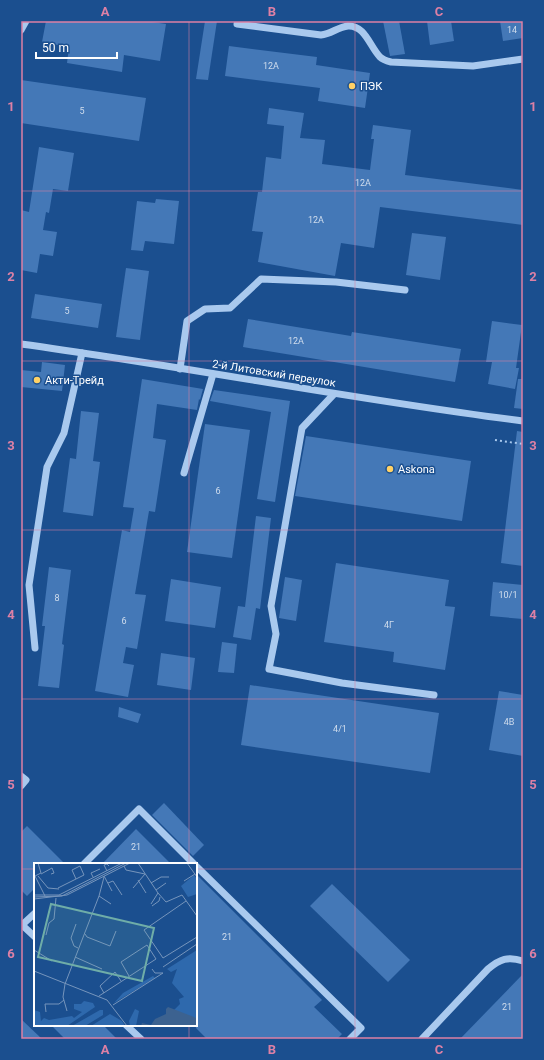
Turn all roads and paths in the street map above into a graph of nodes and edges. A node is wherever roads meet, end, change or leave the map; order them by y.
1 (26, 21) edge
2 (237, 24) dead end
3 (21, 30) edge
4 (523, 59) edge
5 (405, 290) dead end
6 (21, 344) edge
7 (82, 352) junction
8 (180, 369) junction
9 (213, 374) junction
10 (334, 394) junction
11 (523, 421) edge
12 (495, 440) dead end
13 (523, 444) edge
14 (184, 473) dead end
15 (35, 648) dead end
16 (434, 695) dead end
17 (21, 776) edge
18 (21, 786) edge
19 (85, 863) edge
20 (193, 863) edge
21 (197, 867) edge
22 (34, 914) edge
23 (22, 924) edge
24 (34, 936) edge
25 (523, 961) edge
26 (127, 1026) edge
27 (140, 1039) edge
28 (350, 1039) edge
29 (422, 1039) edge

1 - 3 street
2 - 4 street
5 - 8 street
6 - 7 street, 2-й Литовский переулок
7 - 8 street, 2-й Литовский переулок
7 - 15 street
8 - 9 street, 2-й Литовский переулок
9 - 10 street, 2-й Литовский переулок
9 - 14 street
10 - 11 street, 2-й Литовский переулок
10 - 16 street
12 - 13 path
17 - 18 street
19 - 20 street
21 - 28 street
22 - 23 street
23 - 24 street
25 - 29 street
26 - 27 street

